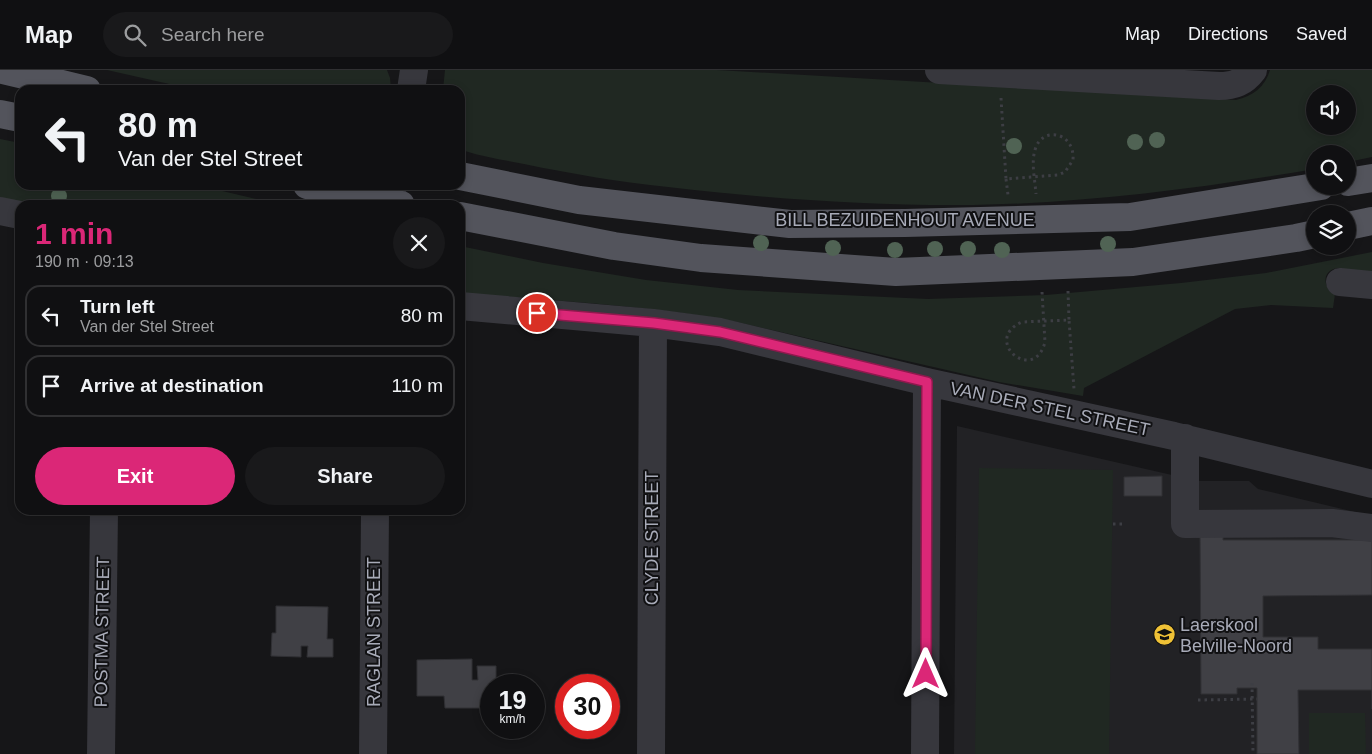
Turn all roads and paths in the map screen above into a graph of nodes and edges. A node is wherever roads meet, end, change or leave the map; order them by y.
1 (3, 70) edge
2 (414, 70) edge
3 (938, 70) edge
4 (1251, 73) edge
5 (987, 77) edge
6 (66, 85) edge
7 (412, 85) edge
8 (0, 114) edge
9 (15, 117) edge
10 (1058, 175) dead end
11 (465, 177) edge
12 (1372, 178) edge
13 (1356, 181) edge
14 (1306, 188) edge
15 (338, 190) edge
16 (394, 199) edge
17 (0, 211) edge
18 (15, 214) edge
19 (465, 217) edge
20 (1372, 221) edge
21 (1356, 224) edge
22 (1306, 236) edge
23 (1340, 282) dead end
24 (1372, 285) edge
25 (1068, 287) dead end
26 (465, 306) edge
27 (1069, 320) junction
28 (1022, 322) dead end
29 (654, 323) junction
30 (927, 382) junction
31 (1075, 397) dead end
32 (1185, 438) junction
33 (1372, 484) edge
34 (104, 515) edge
35 (375, 515) edge
36 (1113, 524) dead end
37 (1123, 524) dead end
38 (1372, 528) edge
39 (1252, 683) dead end
40 (1255, 699) junction
41 (1198, 700) dead end
42 (100, 754) edge
43 (373, 754) edge
44 (651, 754) edge
45 (925, 754) edge
46 (1253, 754) edge

1 - 6 main road
2 - 7 street
3 - 5 street
4 - 5 street
5 - 10 path
8 - 9 main road
11 - 14 main road, BILL BEZUIDENHOUT AVENUE
12 - 13 main road
15 - 16 main road
17 - 18 street
19 - 22 main road
20 - 21 main road
23 - 24 street
25 - 27 path
26 - 29 street, VAN DER STEL STREET
27 - 28 path
27 - 31 path
29 - 30 street, VAN DER STEL STREET
29 - 44 street, CLYDE STREET
30 - 32 street, VAN DER STEL STREET
30 - 45 street
32 - 33 street, VAN DER STEL STREET
32 - 38 street
34 - 42 street, POSTMA STREET
35 - 43 street, RAGLAN STREET
36 - 37 path
39 - 40 path
40 - 41 path
40 - 46 path

